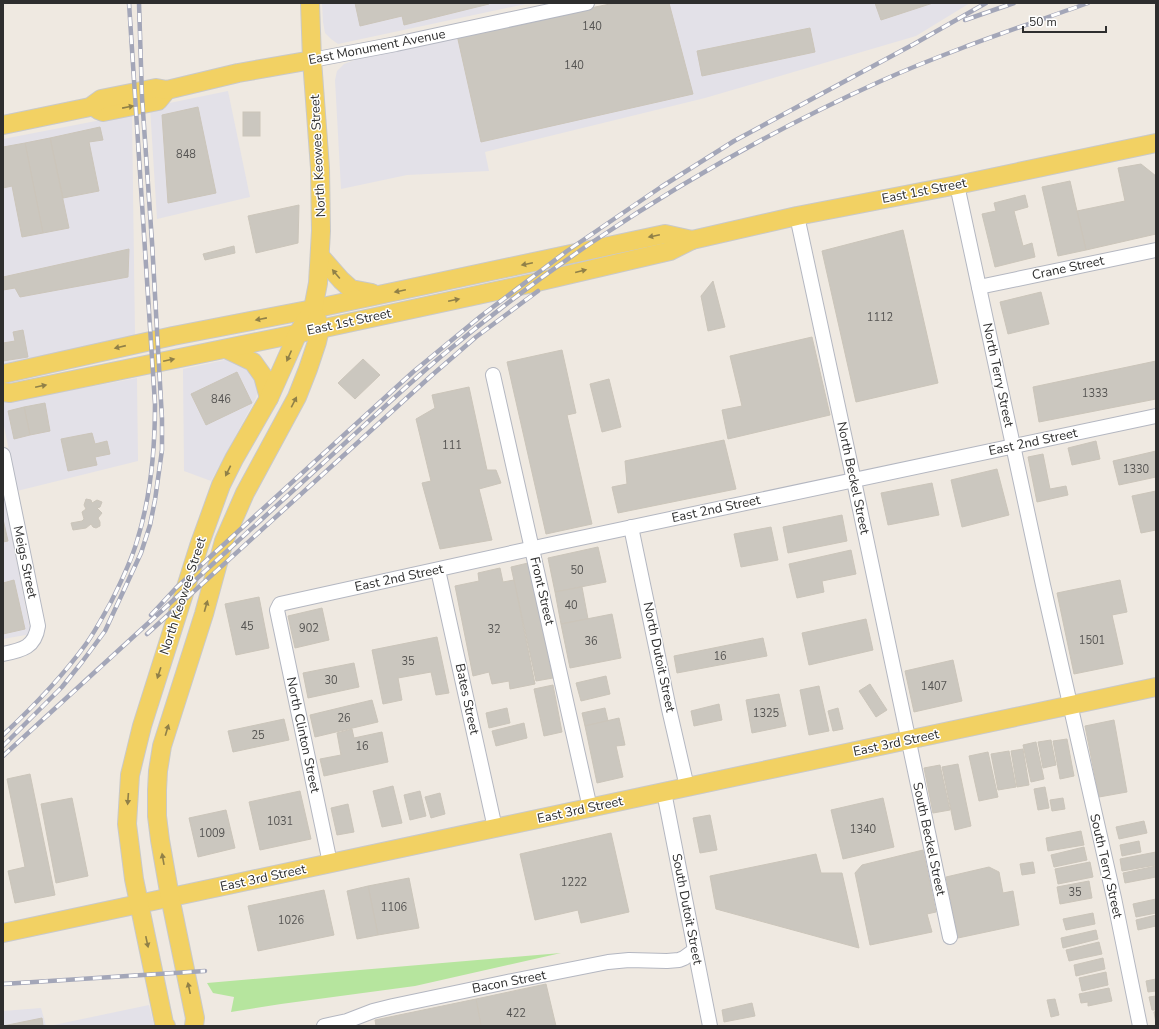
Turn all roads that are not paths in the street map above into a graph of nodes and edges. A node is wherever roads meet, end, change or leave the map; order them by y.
1 (310, 3) edge
2 (588, 3) edge
3 (312, 60) junction
4 (3, 125) edge
5 (1156, 143) edge
6 (957, 185) junction
7 (797, 216) junction
8 (692, 240) junction
9 (1156, 250) edge
10 (320, 256) junction
11 (980, 287) junction
12 (381, 295) junction
13 (313, 309) junction
14 (320, 329) junction
15 (298, 333) junction
16 (226, 348) junction
17 (3, 374) edge
18 (493, 375) dead end
19 (3, 392) edge
20 (269, 398) junction
21 (1156, 416) edge
22 (1014, 447) junction
23 (3, 455) edge
24 (854, 480) junction
25 (7, 497) edge
26 (632, 527) junction
27 (532, 549) junction
28 (438, 570) junction
29 (278, 606) joint
30 (3, 654) edge
31 (1156, 687) edge
32 (1071, 706) junction
33 (908, 740) junction
34 (687, 787) junction
35 (664, 792) junction
36 (590, 808) junction
37 (494, 828) junction
38 (330, 863) junction
39 (170, 897) junction
40 (139, 904) junction
41 (3, 933) edge
42 (950, 938) dead end
43 (695, 950) junction
44 (366, 1020) edge
45 (166, 1026) edge
46 (194, 1026) edge
47 (324, 1026) edge
48 (710, 1026) edge
49 (1140, 1026) edge

1 - 3 main road, North Keowee Street
2 - 3 street, East Monument Avenue
3 - 4 main road, East Monument Avenue
3 - 10 main road, North Keowee Street
5 - 6 main road, East 1st Street
6 - 7 main road, East 1st Street
6 - 11 street, North Terry Street
7 - 8 main road, East 1st Street
7 - 24 street, North Beckel Street
8 -> 12 main road, East 1st Street
14 -> 8 main road, East 1st Street
9 - 11 street, Crane Street
12 -> 10 main road
10 - 13 main road, North Keowee Street
11 - 22 street, North Terry Street
12 - 13 main road, East 1st Street
13 - 14 main road, North Keowee Street
13 - 15 main road, North Keowee Street
13 -> 17 main road, East 1st Street
14 - 15 main road, East 1st Street
39 -> 14 main road, North Keowee Street
15 - 16 main road, East 1st Street
15 -> 20 main road, North Keowee Street
19 -> 16 main road, East 1st Street
16 - 20 main road
18 - 27 street, Front Street
20 -> 40 main road, North Keowee Street
21 - 22 street, East 2nd Street
22 - 24 street, East 2nd Street
22 - 32 street, North Terry Street
23 - 25 street, Meigs Street
24 - 26 street, East 2nd Street
24 - 33 street, North Beckel Street
25 - 30 street, Meigs Street
26 - 27 street, East 2nd Street
26 - 34 street, North Dutoit Street
27 - 28 street, East 2nd Street
27 - 36 street, Front Street
28 - 29 street, East 2nd Street
28 - 37 street, Bates Street
29 - 38 street, North Clinton Street
31 - 32 main road, East 3rd Street
32 - 33 main road, East 3rd Street
32 - 49 street, South Terry Street
33 - 34 main road, East 3rd Street
33 - 42 street, South Beckel Street
34 - 35 main road, East 3rd Street
35 - 36 main road, East 3rd Street
35 - 43 street, South Dutoit Street
36 - 37 main road, East 3rd Street
37 - 38 main road, East 3rd Street
38 - 39 main road, East 3rd Street
39 - 40 main road, East 3rd Street
46 -> 39 main road, North Keowee Street
40 - 41 main road, East 3rd Street
40 -> 45 main road, North Keowee Street
43 - 44 street, Bacon Street
43 - 48 street, South Dutoit Street
44 - 47 street, Bacon Street

